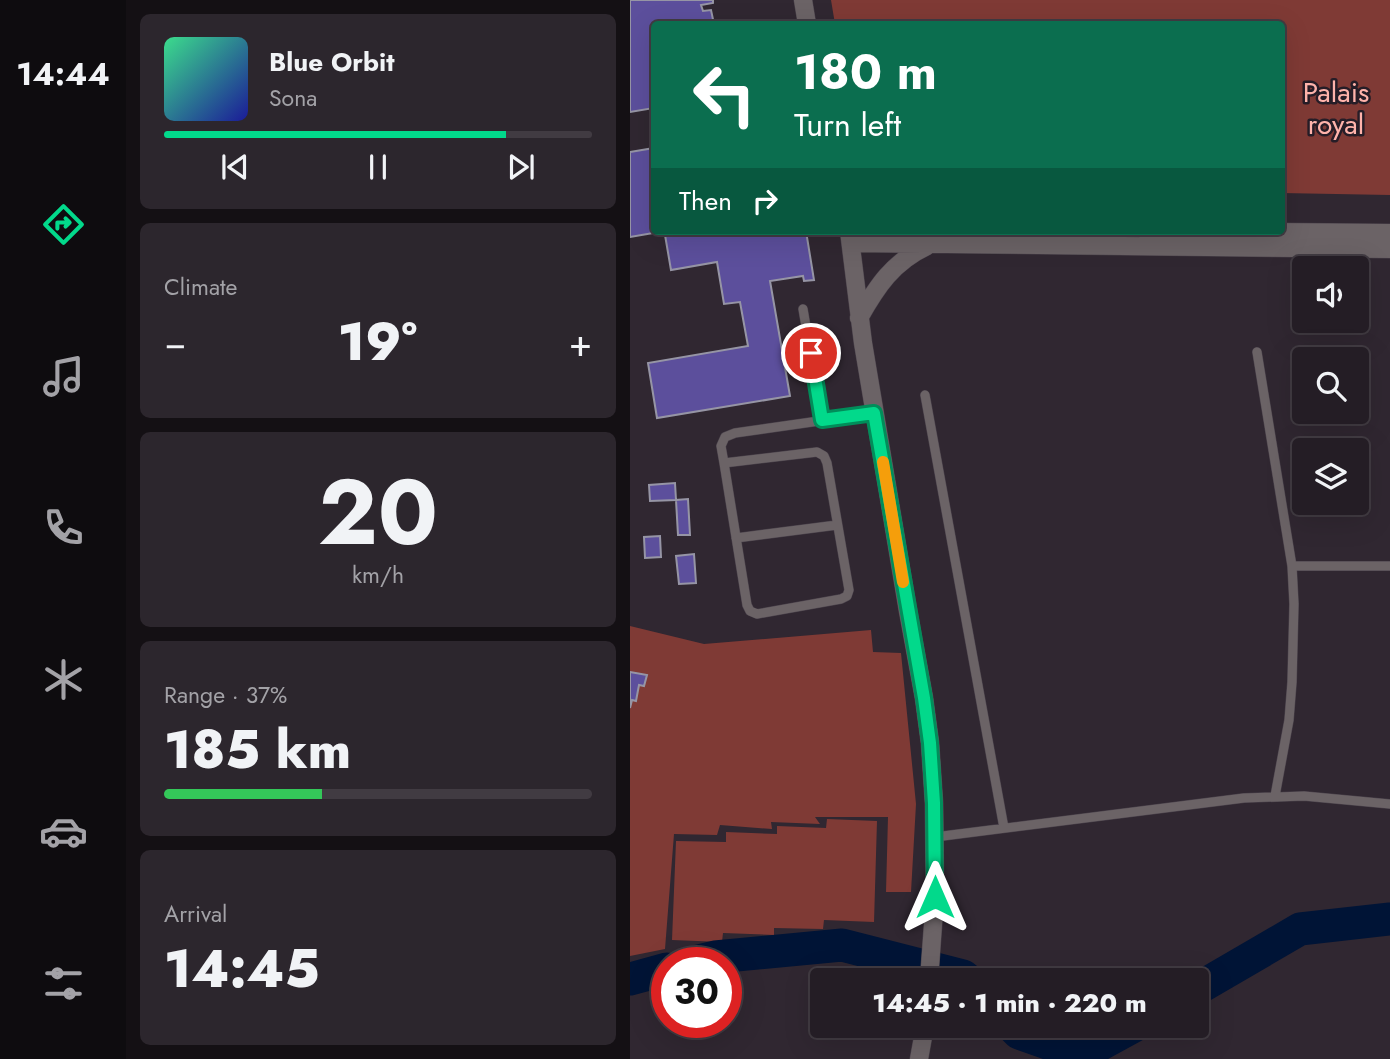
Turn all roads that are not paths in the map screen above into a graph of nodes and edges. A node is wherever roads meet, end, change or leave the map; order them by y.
1 (803, 0) edge
2 (806, 21) edge
3 (1285, 232) edge
4 (1390, 233) edge
5 (850, 237) edge
6 (931, 244) junction
7 (1390, 249) edge
8 (803, 309) dead end
9 (859, 318) junction
10 (1257, 352) dead end
11 (925, 395) dead end
12 (874, 413) junction
13 (822, 420) junction
14 (724, 463) junction
15 (838, 525) junction
16 (736, 538) junction
17 (1292, 566) junction
18 (1390, 566) edge
19 (1275, 796) junction
20 (1390, 804) edge
21 (1004, 828) junction
22 (935, 837) junction
23 (930, 968) edge
24 (923, 1038) edge
25 (919, 1059) edge

1 - 2 street
3 - 4 street
5 - 6 street
5 - 9 street
6 - 7 street
6 - 9 street
8 - 13 lane
9 - 12 street
10 - 17 lane
11 - 21 lane
12 - 13 lane
12 - 22 street
13 - 14 lane
14 - 15 lane
14 - 16 lane
15 - 16 lane
15 - 16 lane
17 - 18 lane
17 - 19 lane
19 - 20 lane
19 - 21 lane
21 - 22 lane
22 - 23 street
24 - 25 street

